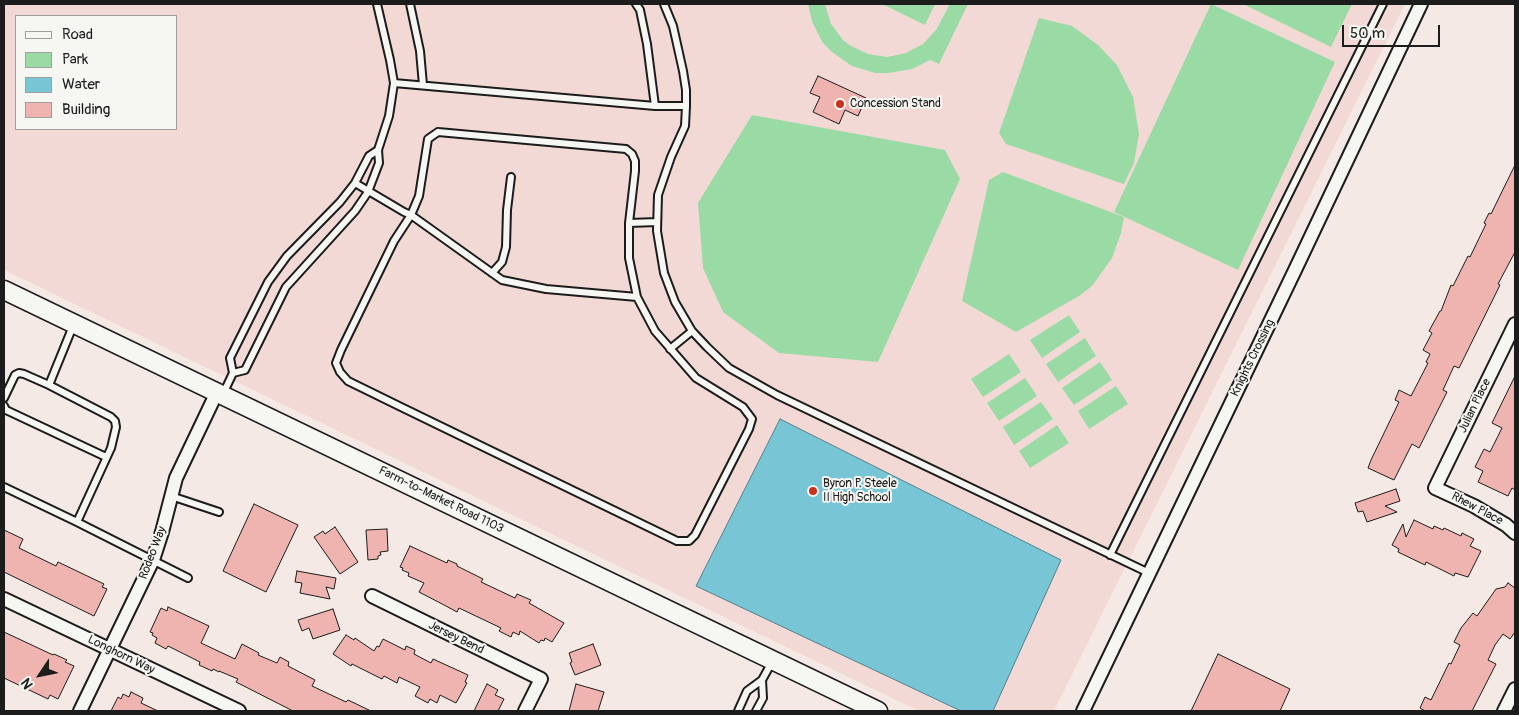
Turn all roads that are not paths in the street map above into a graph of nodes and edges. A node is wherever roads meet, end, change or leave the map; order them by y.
1 (378, 4) edge
2 (410, 4) edge
3 (636, 4) edge
4 (664, 4) edge
5 (1383, 4) edge
6 (1421, 4) edge
7 (394, 83) junction
8 (423, 85) junction
9 (655, 106) junction
10 (686, 106) junction
11 (378, 150) junction
12 (511, 177) dead end
13 (356, 183) junction
14 (368, 192) junction
15 (411, 215) junction
16 (657, 222) junction
17 (629, 223) junction
18 (492, 273) junction
19 (4, 290) edge
20 (637, 297) junction
21 (74, 324) junction
22 (1515, 324) edge
23 (692, 330) junction
24 (670, 349) junction
25 (233, 373) junction
26 (49, 385) junction
27 (219, 394) junction
28 (4, 398) edge
29 (4, 406) edge
30 (106, 457) junction
31 (4, 487) edge
32 (1436, 488) joint
33 (172, 496) junction
34 (219, 512) dead end
35 (77, 522) junction
36 (1515, 533) edge
37 (1110, 555) junction
38 (153, 560) junction
39 (1149, 573) junction
40 (188, 578) dead end
41 (372, 596) dead end
42 (4, 599) edge
43 (109, 649) junction
44 (773, 661) junction
45 (762, 680) junction
46 (1515, 689) edge
47 (80, 711) edge
48 (239, 711) edge
49 (525, 711) edge
50 (738, 711) edge
51 (756, 711) edge
52 (878, 711) edge
53 (1083, 711) edge
54 (1504, 711) edge

1 - 7 lane
2 - 8 lane
3 - 9 lane
4 - 10 lane
5 - 37 lane
6 - 39 street, Knights Crossing
7 - 8 lane
7 - 11 lane
8 - 9 lane
9 - 10 lane
10 - 16 lane
11 - 13 lane
11 - 14 lane
12 - 18 lane
13 - 14 lane
13 - 25 lane
14 - 15 lane
14 - 25 lane
15 - 17 lane
15 - 18 lane
15 - 24 lane
16 - 17 lane
16 - 23 lane
17 - 20 lane
18 - 20 lane
19 - 21 main road, Farm-to-Market Road 1103
20 - 24 lane
21 - 26 lane
21 - 27 main road, Farm-to-Market Road 1103
22 - 32 street, Julian Place
23 - 24 lane
23 - 37 lane
25 - 27 lane
26 - 28 lane
26 - 30 lane
27 - 33 street, Rodeo Way
27 - 44 main road, Farm-to-Market Road 1103
29 - 30 lane
30 - 35 lane
31 - 35 lane
32 - 36 street, Rhew Place
33 - 34 lane
33 - 38 street, Rodeo Way
35 - 38 lane
37 - 39 lane
38 - 40 lane
38 - 43 street, Rodeo Way
39 - 53 street, Knights Crossing
41 - 49 street, Jersey Bend
42 - 43 street, Longhorn Way
43 - 47 street, Rodeo Way
43 - 48 street, Longhorn Way
44 - 45 lane
44 - 52 main road, Farm-to-Market Road 1103
45 - 50 lane
45 - 51 lane
46 - 54 street

